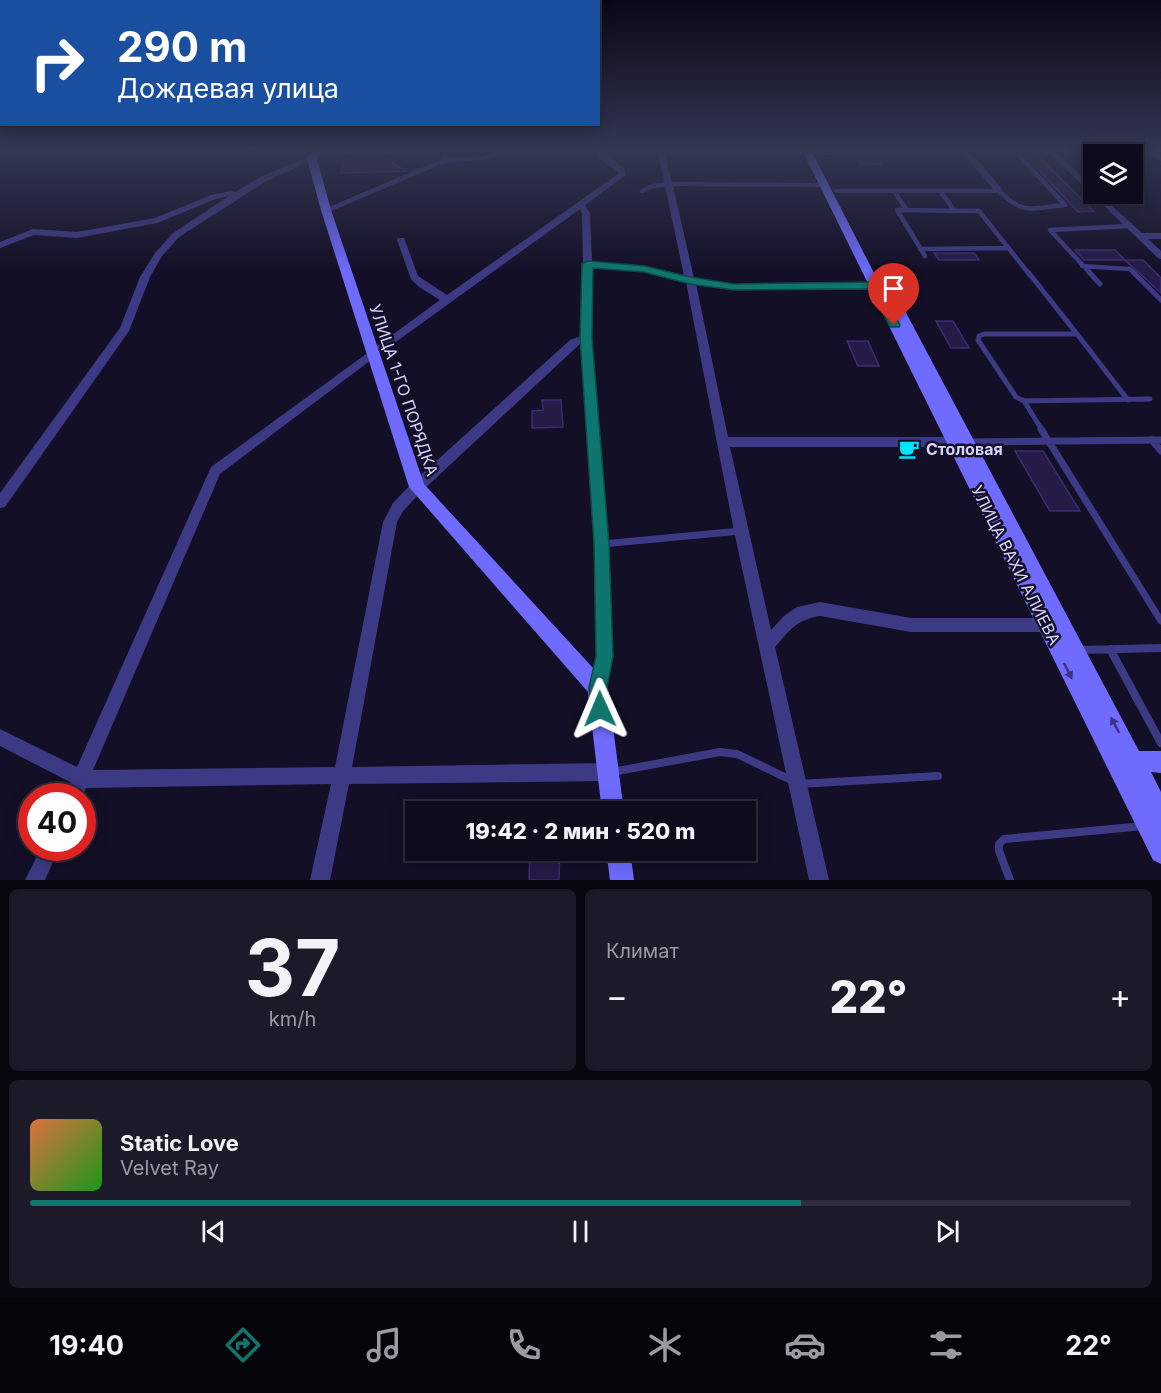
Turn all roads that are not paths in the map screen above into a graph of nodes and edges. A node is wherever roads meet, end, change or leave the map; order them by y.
1 (242, 191) edge
2 (322, 191) edge
3 (371, 191) edge
4 (601, 191) edge
5 (670, 191) edge
6 (831, 191) edge
7 (832, 191) edge
8 (894, 191) edge
9 (940, 191) edge
10 (1000, 191) edge
11 (1052, 191) edge
12 (239, 193) junction
13 (1106, 204) edge
14 (582, 206) junction
15 (906, 209) junction
16 (326, 210) junction
17 (954, 210) junction
18 (1129, 226) junction
19 (1140, 236) junction
20 (1161, 236) edge
21 (401, 240) dead end
22 (0, 246) edge
23 (1010, 248) junction
24 (920, 249) junction
25 (925, 256) dead end
26 (1161, 256) edge
27 (588, 264) junction
28 (1081, 266) junction
29 (690, 280) junction
30 (1100, 284) dead end
31 (875, 286) junction
32 (448, 300) junction
33 (1161, 300) edge
34 (1077, 334) junction
35 (586, 338) junction
36 (371, 354) junction
37 (1150, 399) dead end
38 (1128, 400) junction
39 (1024, 401) junction
40 (1047, 439) junction
41 (1152, 440) junction
42 (1161, 440) edge
43 (724, 442) junction
44 (960, 442) junction
45 (1161, 451) edge
46 (417, 487) junction
47 (0, 503) edge
48 (741, 531) junction
49 (602, 544) junction
50 (1161, 621) edge
51 (1046, 625) junction
52 (767, 645) junction
53 (1161, 648) edge
54 (1110, 649) junction
55 (1076, 650) junction
56 (598, 688) junction
57 (0, 737) edge
58 (1161, 743) edge
59 (1124, 761) junction
60 (1161, 762) edge
61 (608, 772) junction
62 (342, 776) junction
63 (938, 776) dead end
64 (82, 778) junction
65 (80, 783) edge
66 (799, 784) junction
67 (612, 801) edge
68 (1161, 814) edge
69 (1148, 826) junction
70 (1161, 852) edge
71 (44, 861) edge
72 (619, 861) edge
73 (35, 880) edge
74 (320, 880) edge
75 (621, 880) edge
76 (819, 880) edge
77 (1010, 880) edge

1 - 12 street
2 - 16 main road, УЛИЦА 1-ГО ПОРЯДКА
3 - 16 street
4 - 14 street
5 - 29 street
6 - 31 main road, УЛИЦА ВАХИ АЛИЕВА
7 - 44 main road, УЛИЦА ВАХИ АЛИЕВА
8 - 15 lane
9 - 17 lane
10 - 11 lane
12 - 22 street
12 - 47 street
13 - 18 street
14 - 27 street
14 - 32 street
15 - 17 lane
15 - 24 lane
16 - 36 main road, УЛИЦА 1-ГО ПОРЯДКА
17 - 23 lane
18 - 19 street
18 - 28 lane
19 - 20 street
19 - 26 street
21 - 32 street
23 - 24 lane
23 - 34 lane
24 - 25 lane
27 - 29 street
27 - 35 street
28 - 30 lane
28 - 33 lane
29 - 31 street
29 - 43 street
31 - 44 main road, УЛИЦА ВАХИ АЛИЕВА
32 - 36 street
34 - 38 lane
34 - 39 lane
35 - 46 street
35 - 49 street
36 - 46 main road, УЛИЦА 1-ГО ПОРЯДКА
36 - 64 street
37 - 38 lane
38 - 39 lane
39 - 40 lane
40 - 41 lane
40 - 44 lane
40 - 50 lane
41 - 42 lane
41 - 45 lane
43 - 44 street
43 - 48 street
44 - 51 main road, УЛИЦА ВАХИ АЛИЕВА
44 - 55 main road, УЛИЦА ВАХИ АЛИЕВА
46 - 56 main road, УЛИЦА 1-ГО ПОРЯДКА
46 - 62 street
48 - 49 lane
48 - 52 street
49 - 56 street
51 - 52 street
51 -> 59 main road, УЛИЦА ВАХИ АЛИЕВА
52 - 66 street
53 - 54 lane
54 - 55 lane
54 - 58 lane
59 -> 55 main road, УЛИЦА ВАХИ АЛИЕВА
56 - 61 main road
57 - 64 street
59 - 60 main road
59 - 68 main road, УЛИЦА ВАХИ АЛИЕВА
59 - 69 main road, УЛИЦА ВАХИ АЛИЕВА
61 - 62 street
61 - 66 lane
61 - 67 main road
62 - 64 street
62 - 74 street
63 - 66 lane
64 - 65 street
66 - 76 street
69 - 70 main road, УЛИЦА ВАХИ АЛИЕВА
69 - 77 lane
71 - 73 street
72 - 75 main road

